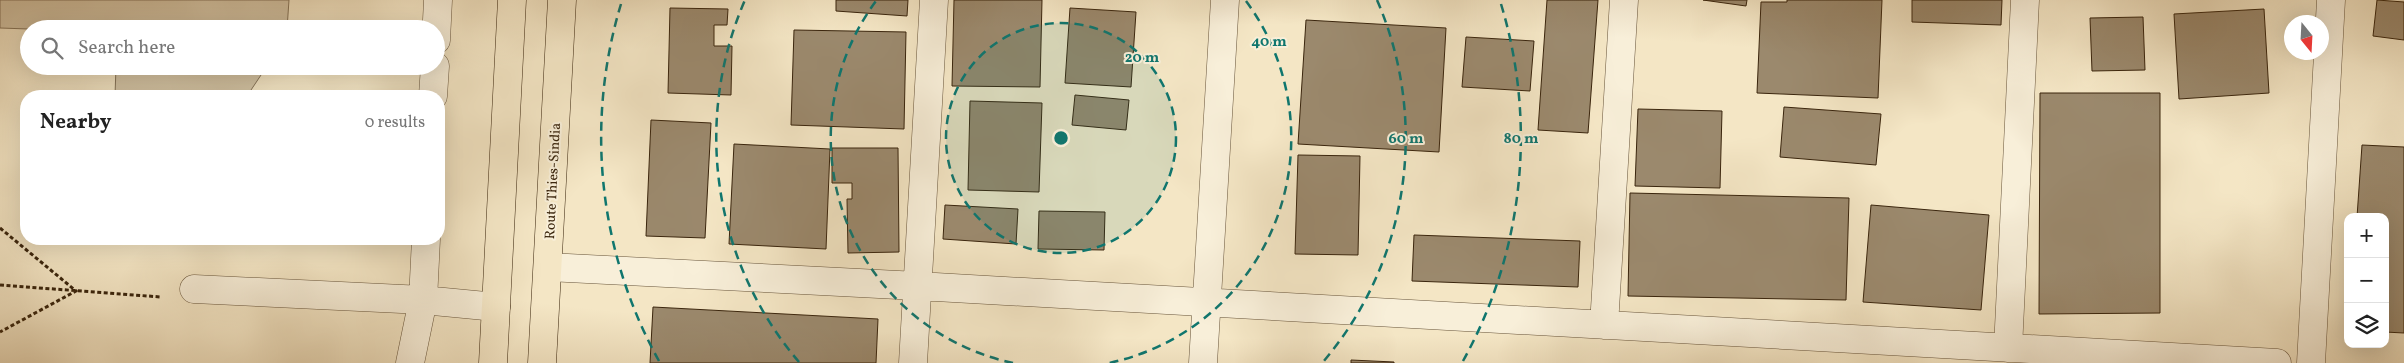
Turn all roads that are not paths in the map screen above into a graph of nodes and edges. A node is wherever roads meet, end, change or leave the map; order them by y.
1 (438, 0) edge
2 (512, 0) edge
3 (562, 0) edge
4 (934, 0) edge
5 (1224, 0) edge
6 (1624, 0) edge
7 (2025, 0) edge
8 (2331, 0) edge
9 (437, 20) edge
10 (434, 75) edge
11 (433, 90) edge
12 (426, 245) edge
13 (548, 267) junction
14 (918, 286) junction
15 (182, 294) road end
16 (423, 300) junction
17 (1207, 302) junction
18 (496, 307) junction
19 (1604, 325) junction
20 (2008, 348) junction
21 (2242, 362) edge
22 (410, 363) edge
23 (493, 363) edge
24 (542, 363) edge
25 (913, 363) edge
26 (1203, 363) edge
27 (2277, 363) edge
28 (2311, 363) edge

1 - 9 street
2 - 18 main road
3 - 13 main road, Route Thies-Sindia
4 - 14 street
5 - 17 street
6 - 19 street
7 - 20 street
8 - 28 street
10 - 11 street
12 - 16 street
13 - 14 street
13 - 24 main road, Route Thies-Sindia
14 - 17 street
14 - 25 street
15 - 16 street
16 - 18 street
16 - 22 street
17 - 19 street
17 - 26 street
18 - 23 main road
19 - 20 street
20 - 21 street
21 - 27 street

